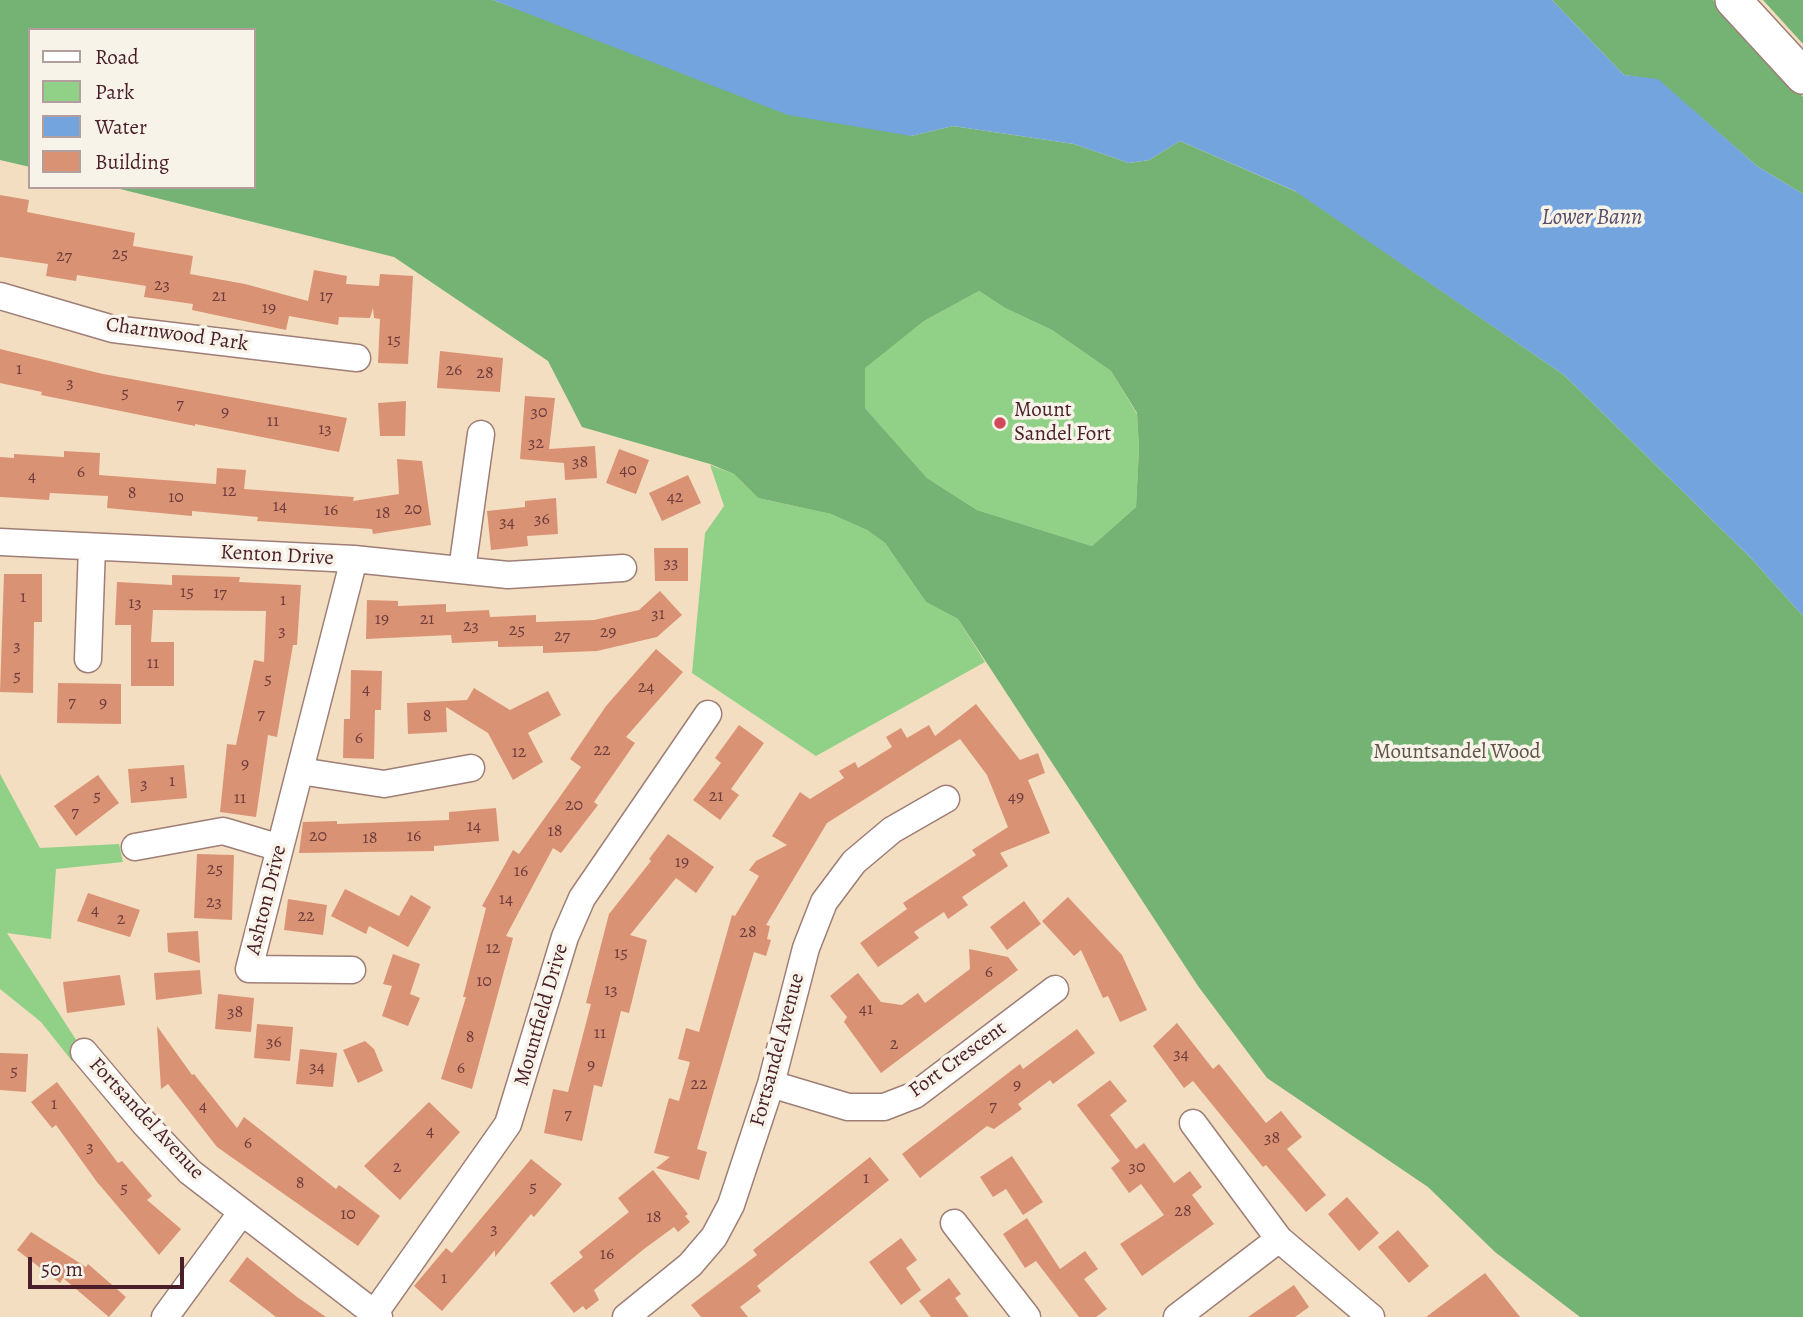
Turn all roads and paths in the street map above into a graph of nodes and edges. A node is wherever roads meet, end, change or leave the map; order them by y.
1 (1733, 0) edge
2 (1803, 76) edge
3 (0, 296) edge
4 (356, 358) dead end
5 (481, 435) dead end
6 (0, 542) edge
7 (92, 547) junction
8 (354, 559) junction
9 (623, 568) dead end
10 (462, 570) junction
11 (88, 659) dead end
12 (708, 714) dead end
13 (471, 768) dead end
14 (300, 771) junction
15 (946, 799) dead end
16 (135, 847) dead end
17 (280, 848) junction
18 (352, 970) dead end
19 (1055, 989) dead end
20 (84, 1052) dead end
21 (771, 1084) junction
22 (1193, 1123) dead end
23 (242, 1212) junction
24 (954, 1223) dead end
25 (1279, 1239) junction
26 (377, 1315) edge
27 (165, 1317) edge
28 (626, 1317) edge
29 (1027, 1317) edge
30 (1177, 1317) edge
31 (1371, 1317) edge

1 - 2 main road
3 - 4 street, Charnwood Park
5 - 10 street
6 - 7 street, Kenton Drive
7 - 8 street, Kenton Drive
7 - 11 street
8 - 10 street, Kenton Drive
8 - 14 street, Ashton Drive
9 - 10 street, Kenton Drive
12 - 26 street, Mountfield Drive
13 - 14 street
14 - 17 street, Ashton Drive
15 - 21 street, Fortsandel Avenue
16 - 17 street
17 - 18 street, Ashton Drive
19 - 21 street, Fort Crescent
20 - 23 street, Fortsandel Avenue
21 - 28 street, Fortsandel Avenue
22 - 25 street
23 - 26 street, Fortsandel Avenue
23 - 27 street
24 - 29 street
25 - 30 street
25 - 31 street

